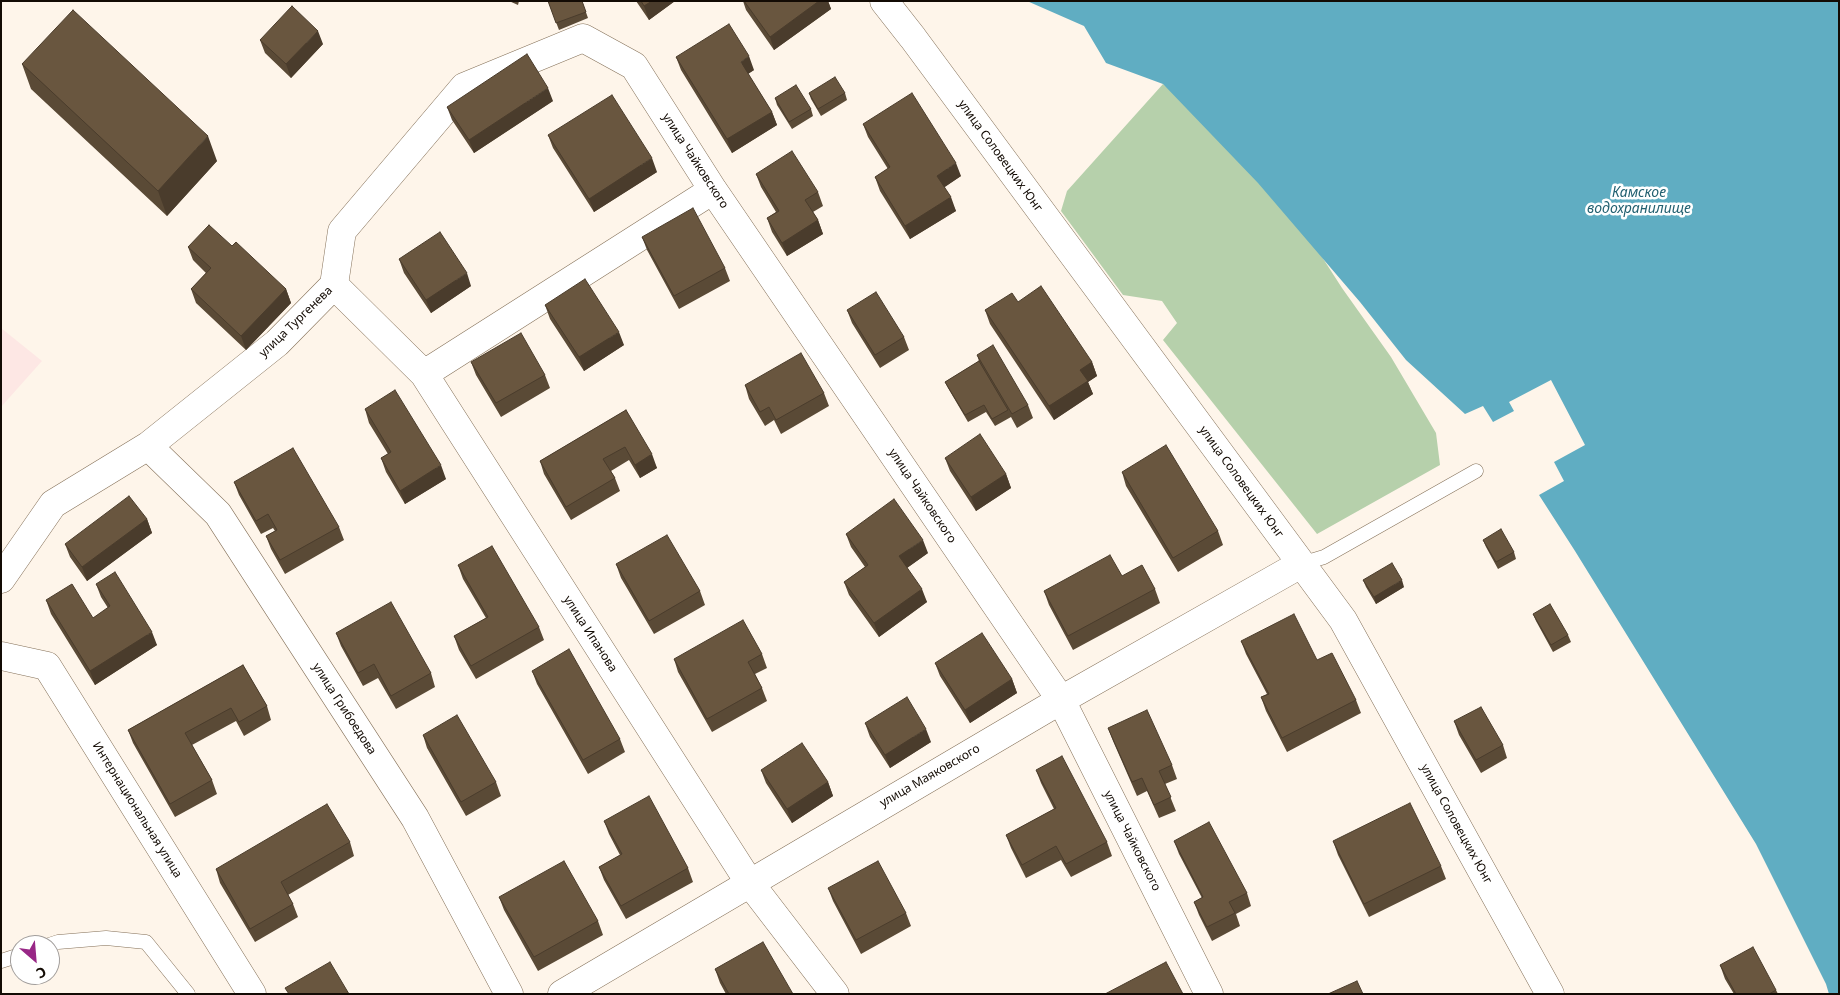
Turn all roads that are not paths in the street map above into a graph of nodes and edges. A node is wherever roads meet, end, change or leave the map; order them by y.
1 (884, 1) edge
2 (583, 38) joint
3 (713, 190) junction
4 (334, 285) junction
5 (424, 374) junction
6 (148, 446) junction
7 (1476, 471) dead end
8 (1301, 564) junction
9 (1, 579) edge
10 (1, 656) edge
11 (1061, 700) junction
12 (749, 882) junction
13 (60, 942) edge
14 (188, 994) edge
15 (252, 994) edge
16 (509, 994) edge
17 (562, 994) edge
18 (835, 994) edge
19 (1209, 994) edge
20 (1550, 994) edge

1 - 8 street, улица Соловецких Юнг
2 - 3 street, улица Чайковского
2 - 4 street, улица Тургенева
3 - 5 street
3 - 11 street, улица Чайковского
4 - 5 street, улица Ипанова
4 - 6 street, улица Тургенева
5 - 12 street, улица Ипанова
6 - 9 street, улица Тургенева
6 - 16 street, улица Грибоедова
7 - 8 lane
8 - 11 street, улица Маяковского
8 - 20 street, улица Соловецких Юнг
10 - 15 street, Интернациональная улица
11 - 12 street, улица Маяковского
11 - 19 street, улица Чайковского
12 - 17 street, улица Маяковского
12 - 18 street, улица Ипанова
13 - 14 lane

